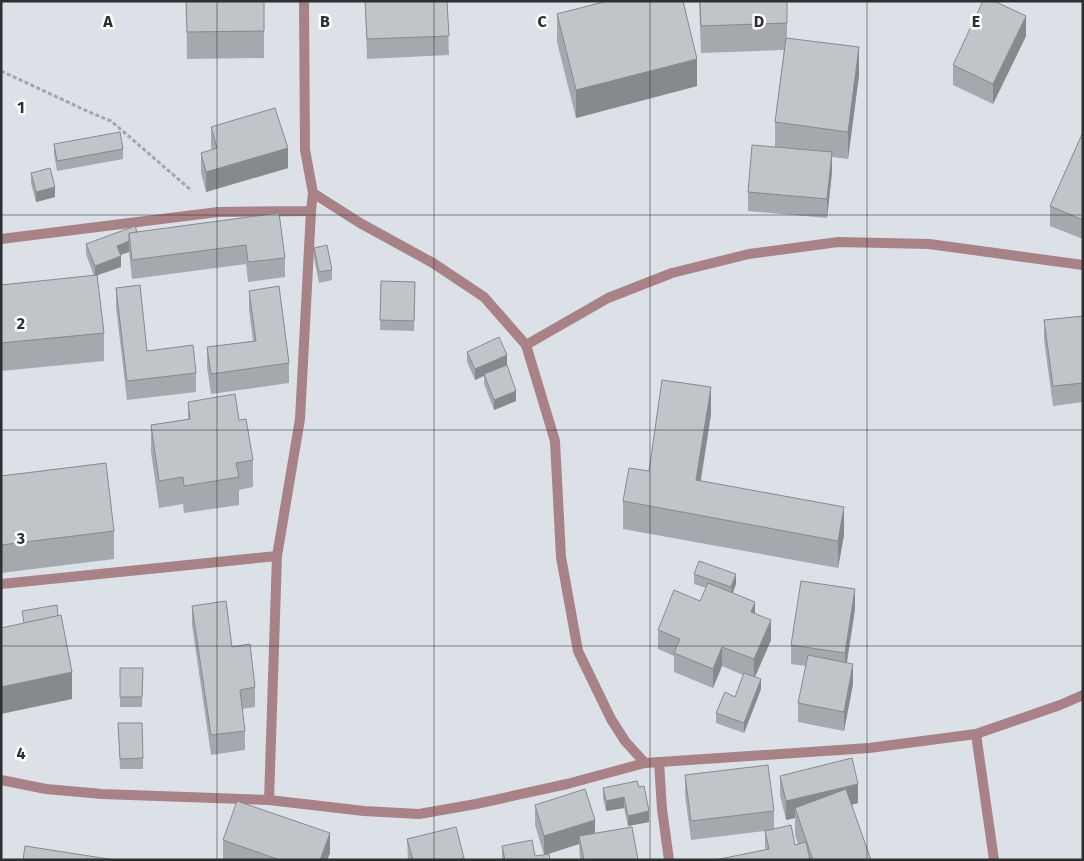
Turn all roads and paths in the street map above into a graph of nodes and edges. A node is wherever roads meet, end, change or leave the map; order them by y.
1 (304, 1) edge
2 (1, 71) edge
3 (313, 194) junction
4 (311, 211) junction
5 (218, 212) junction
6 (1, 239) edge
7 (1083, 265) edge
8 (526, 345) junction
9 (277, 556) junction
10 (1, 584) edge
11 (1083, 695) edge
12 (976, 734) junction
13 (660, 762) junction
14 (645, 763) junction
15 (1, 780) edge
16 (269, 800) junction
17 (669, 860) edge
18 (994, 860) edge

1 - 3 street
2 - 5 path
3 - 4 street
3 - 8 street
4 - 5 street
4 - 9 street
5 - 6 street
7 - 8 street
8 - 14 street
9 - 10 street
9 - 16 street
11 - 12 street
12 - 13 street
12 - 18 street
13 - 14 street
13 - 17 street
14 - 16 street
15 - 16 street

